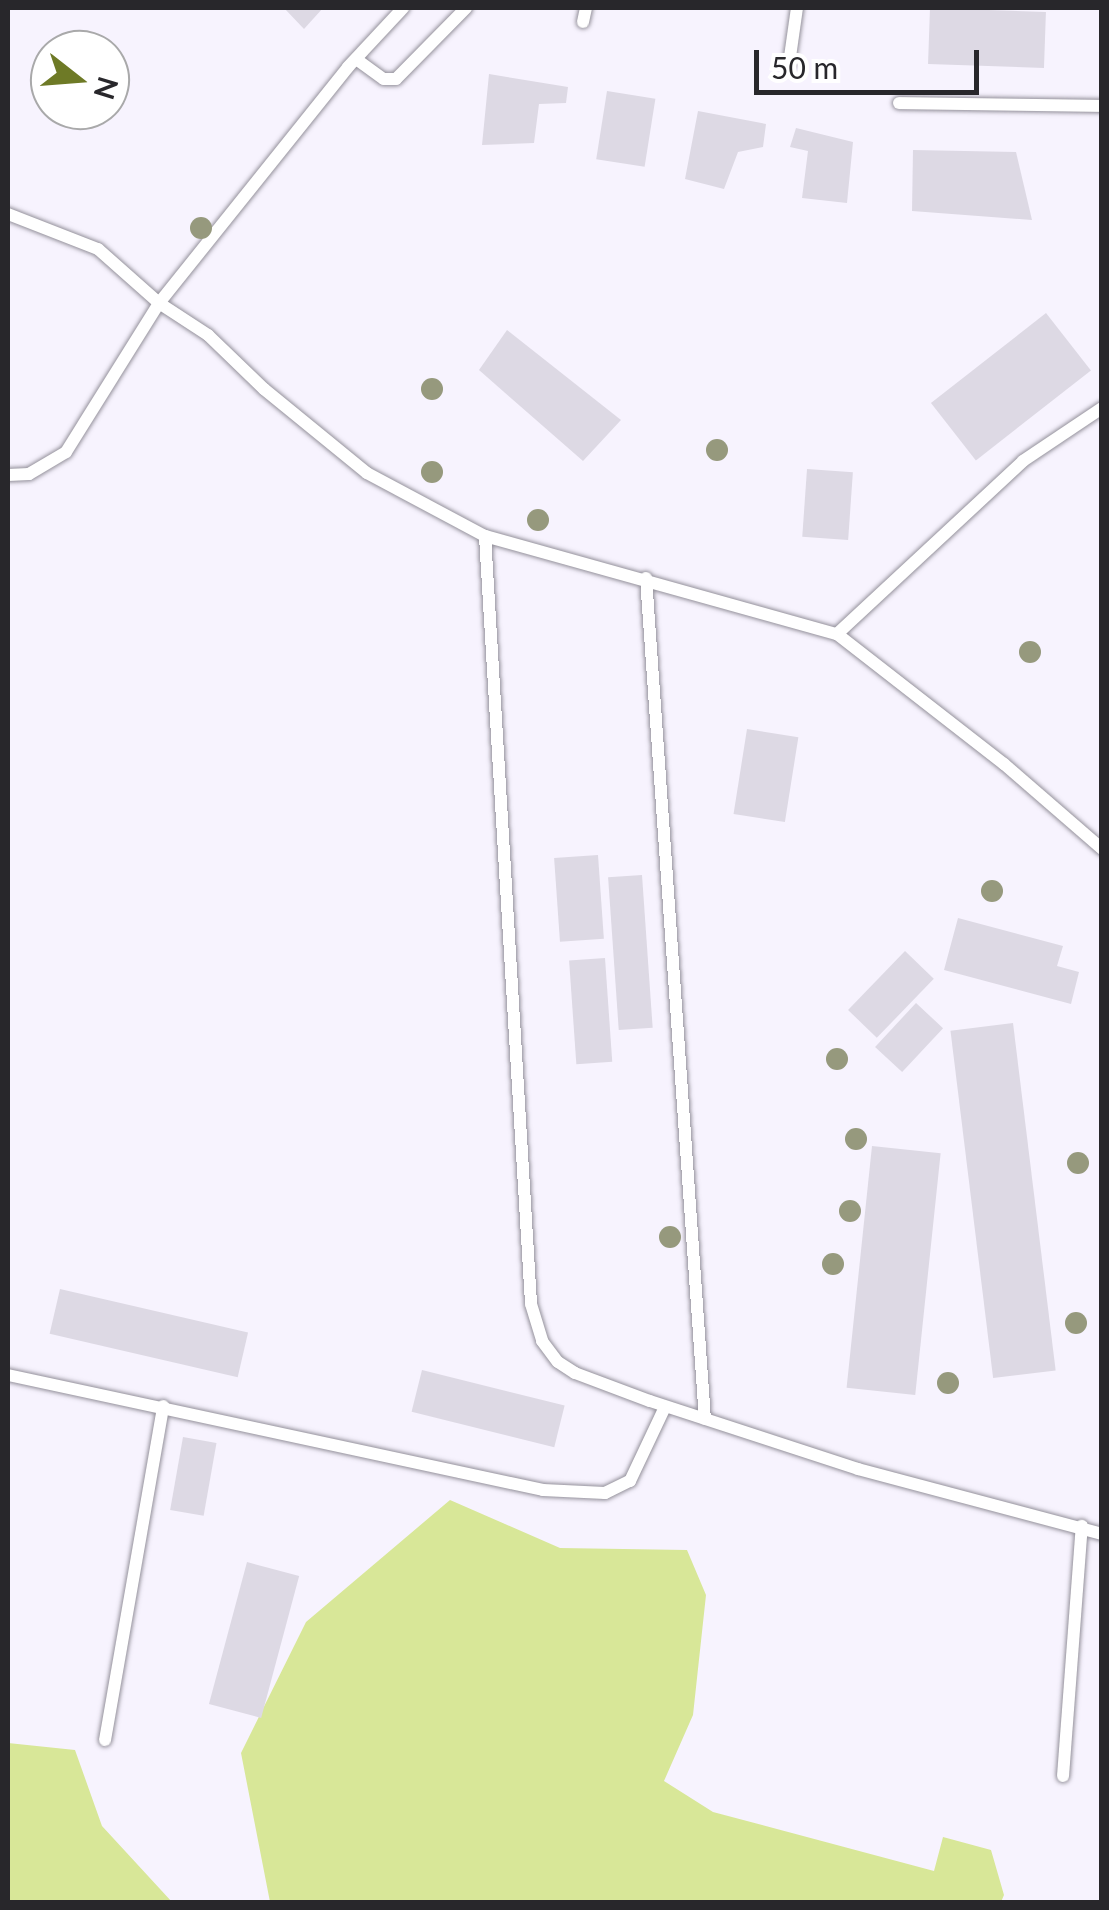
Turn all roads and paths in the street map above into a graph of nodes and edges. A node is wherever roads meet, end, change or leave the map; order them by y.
1 (403, 8) edge
2 (466, 8) edge
3 (586, 8) edge
4 (797, 8) edge
5 (583, 22) dead end
6 (356, 59) junction
7 (789, 64) dead end
8 (899, 103) dead end
9 (1102, 106) edge
10 (8, 214) edge
11 (159, 304) junction
12 (1102, 408) edge
13 (8, 475) edge
14 (485, 536) junction
15 (646, 578) junction
16 (837, 634) junction
17 (1102, 850) edge
18 (8, 1375) edge
19 (163, 1406) junction
20 (665, 1406) junction
21 (705, 1419) junction
22 (1082, 1526) junction
23 (1102, 1534) edge
24 (105, 1740) dead end
25 (1062, 1776) dead end

1 - 6 lane
2 - 6 lane
3 - 5 lane
4 - 7 lane
6 - 11 lane
8 - 9 lane
10 - 11 lane
11 - 13 lane
11 - 14 lane
12 - 16 lane
14 - 15 lane
14 - 20 lane
15 - 16 lane
15 - 21 lane
16 - 17 lane
18 - 19 lane
19 - 20 lane
19 - 24 lane
20 - 21 lane
21 - 22 lane
22 - 23 lane
22 - 25 lane

